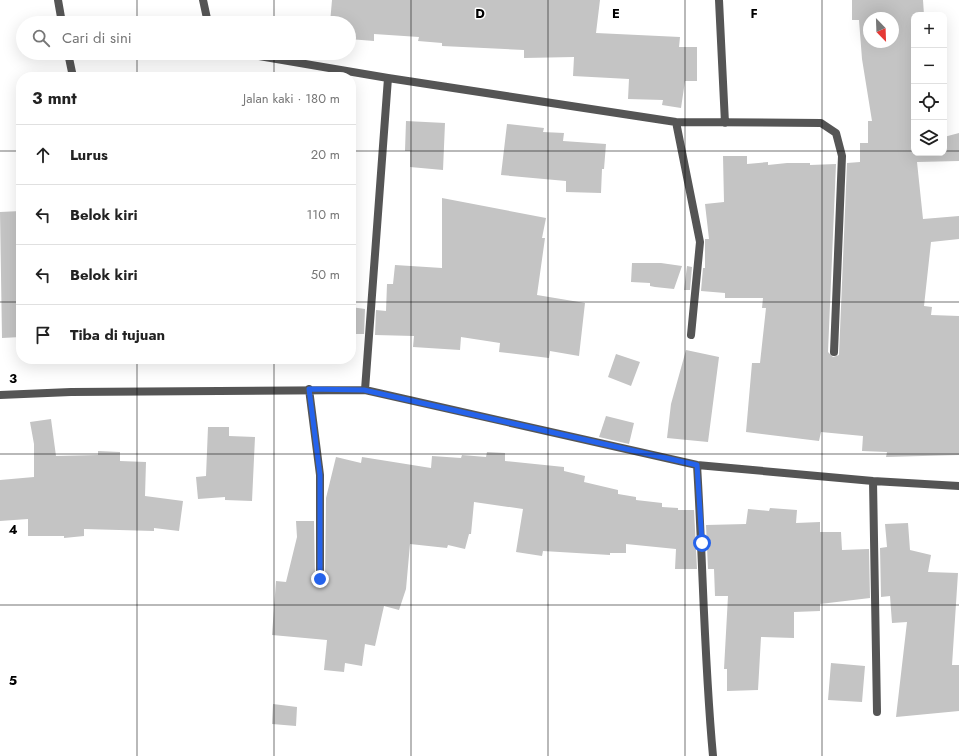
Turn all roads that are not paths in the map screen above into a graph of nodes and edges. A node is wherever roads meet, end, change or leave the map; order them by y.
1 (58, 0) edge
2 (203, 0) edge
3 (719, 0) edge
4 (61, 16) edge
5 (206, 16) edge
6 (69, 60) edge
7 (282, 60) edge
8 (72, 72) edge
9 (353, 72) edge
10 (356, 73) edge
11 (388, 78) junction
12 (676, 122) junction
13 (725, 123) junction
14 (691, 335) dead end
15 (834, 352) dead end
16 (309, 389) junction
17 (364, 390) junction
18 (0, 395) edge
19 (697, 465) junction
20 (873, 481) junction
21 (959, 486) edge
22 (320, 579) dead end
23 (877, 712) dead end
24 (713, 756) edge

1 - 4 street
2 - 5 street
3 - 13 street
6 - 8 street
7 - 9 street
10 - 11 street
11 - 12 street
11 - 17 street
12 - 13 street
12 - 14 street
13 - 15 street
16 - 17 street
16 - 18 street
16 - 22 street
17 - 19 street
19 - 20 street
19 - 24 street
20 - 21 street
20 - 23 street

